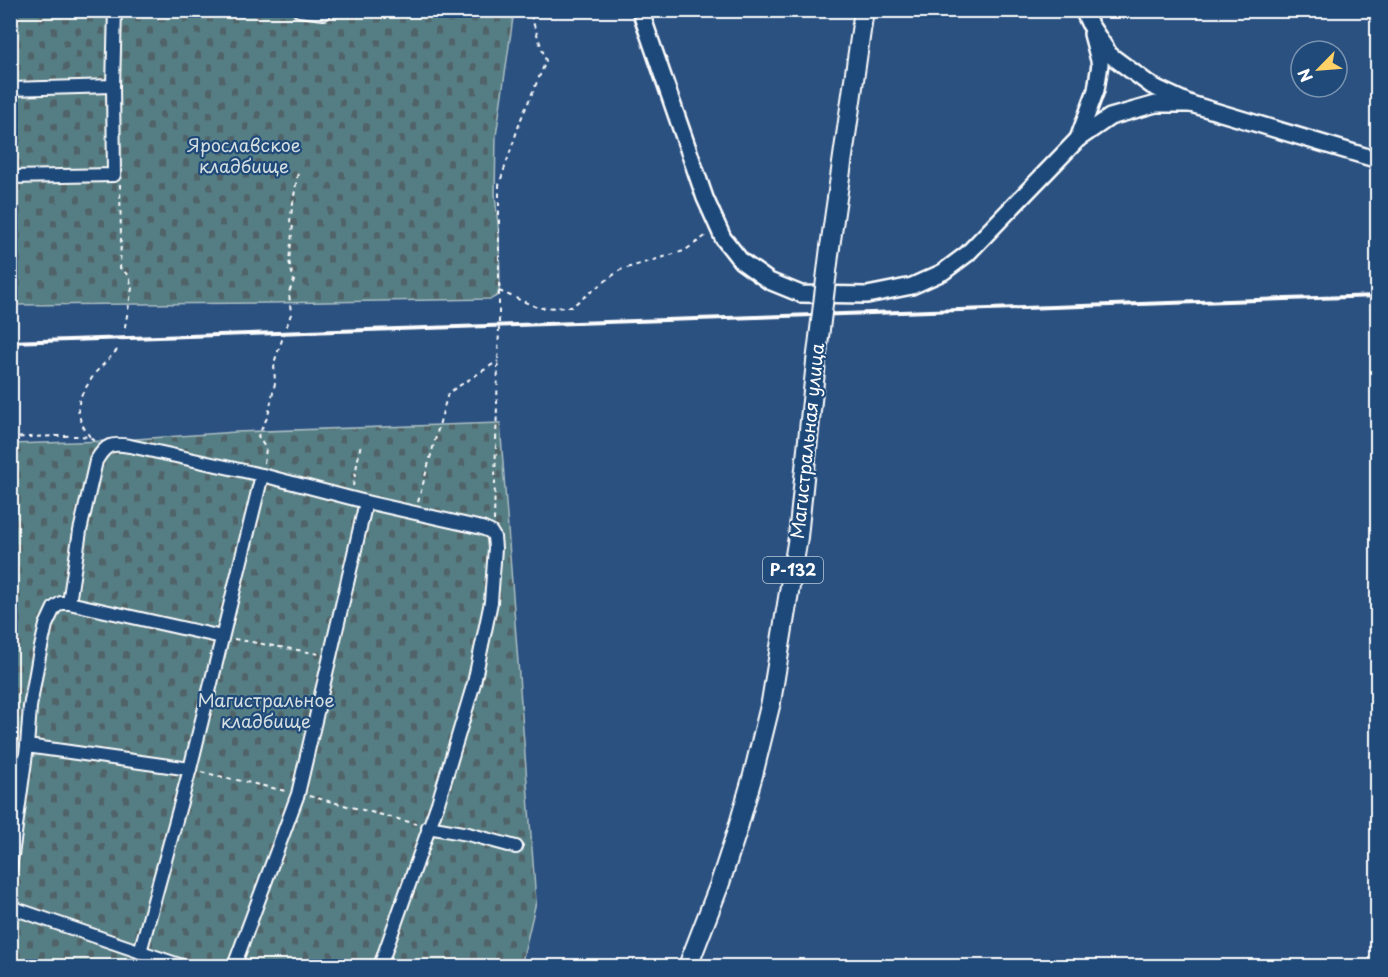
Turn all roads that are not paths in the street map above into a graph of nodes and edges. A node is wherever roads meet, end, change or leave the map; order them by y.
1 (115, 10) edge
2 (299, 10) edge
3 (640, 10) edge
4 (864, 10) edge
5 (324, 13) dead end
6 (1086, 17) edge
7 (113, 86) junction
8 (10, 89) edge
9 (1191, 104) junction
10 (1078, 139) junction
11 (1377, 160) edge
12 (10, 177) edge
13 (262, 475) junction
14 (366, 502) junction
15 (69, 603) junction
16 (222, 637) junction
17 (27, 746) junction
18 (190, 769) junction
19 (428, 827) junction
20 (516, 847) dead end
21 (10, 870) edge
22 (10, 907) edge
23 (140, 952) junction
24 (182, 966) edge
25 (234, 966) edge
26 (380, 966) edge
27 (687, 966) edge

1 - 7 lane
2 - 5 lane
3 - 10 main road
4 - 27 highway, Магистральная улица / Р-132, bridge
6 - 9 main road
6 - 10 main road
7 - 8 lane
7 - 12 lane
9 - 10 main road
9 - 11 main road
13 - 14 lane
13 - 15 lane
13 - 16 lane
14 - 19 lane
14 - 25 lane
15 - 16 lane
15 - 17 lane
16 - 18 lane
17 - 18 lane
17 - 21 lane
18 - 23 lane
19 - 20 lane
19 - 26 lane
22 - 23 lane
23 - 24 lane

